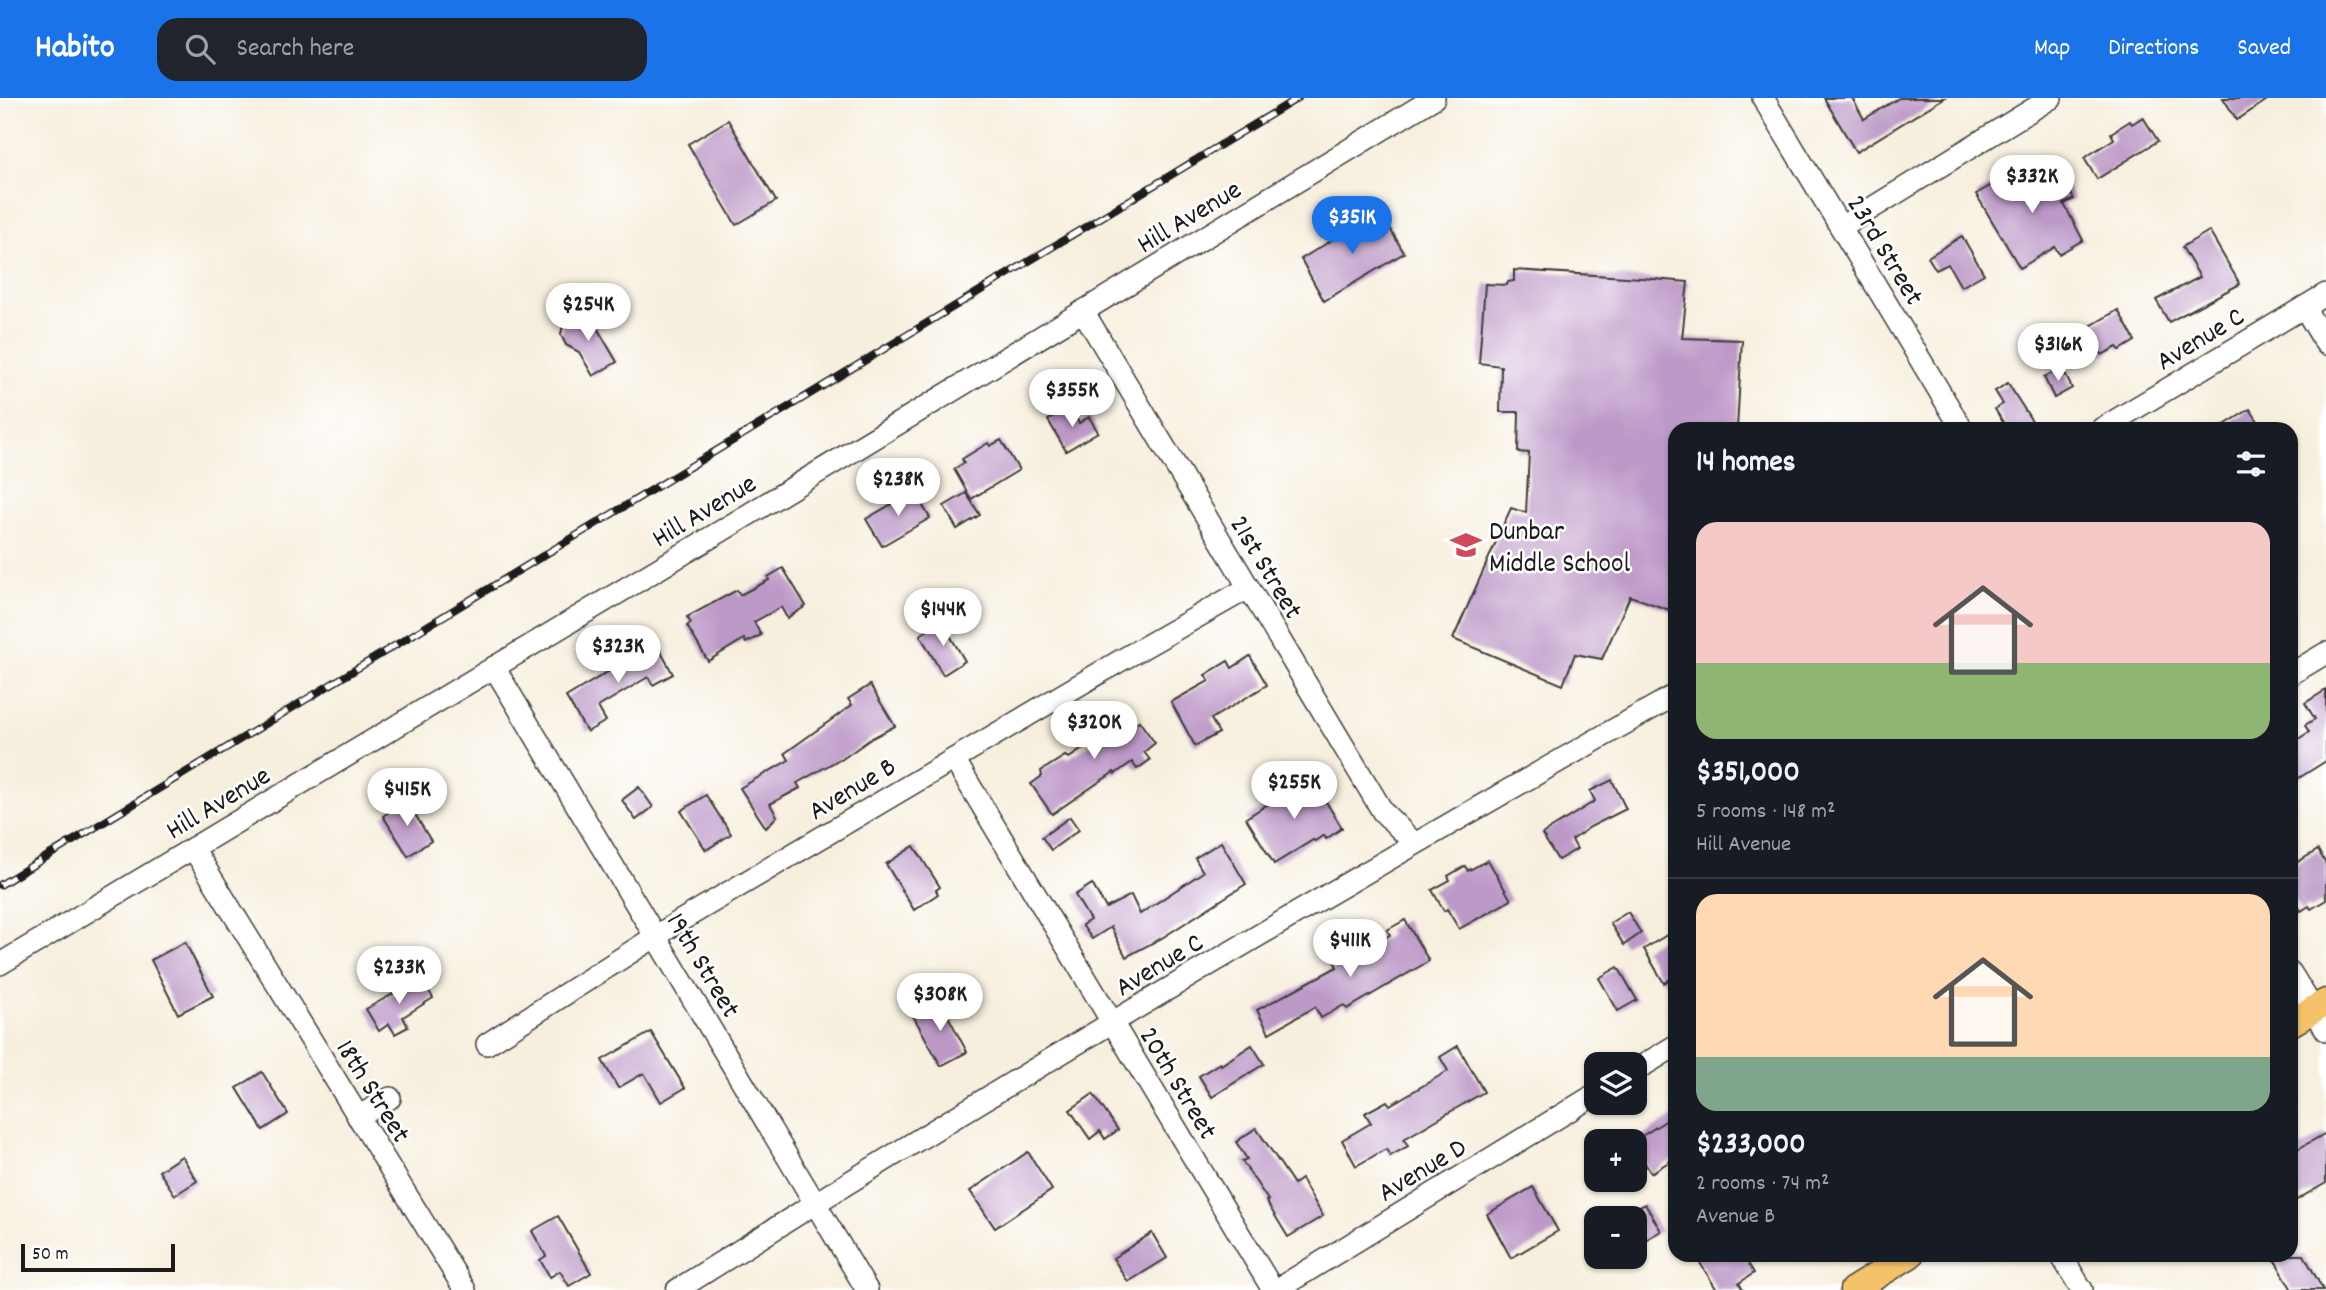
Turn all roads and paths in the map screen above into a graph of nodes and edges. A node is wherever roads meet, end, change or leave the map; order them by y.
1 (1434, 98) edge
2 (1763, 98) edge
3 (2051, 98) edge
4 (1841, 227) junction
5 (2326, 294) edge
6 (2304, 307) junction
7 (1083, 312) junction
8 (2326, 344) edge
9 (1958, 422) edge
10 (2113, 422) edge
11 (1248, 588) junction
12 (2326, 653) edge
13 (494, 667) junction
14 (2298, 670) edge
15 (1668, 699) edge
16 (954, 759) junction
17 (1414, 843) junction
18 (192, 848) junction
19 (655, 936) junction
20 (0, 964) edge
21 (2298, 982) edge
22 (2322, 1014) edge
23 (2298, 1021) edge
24 (1112, 1023) junction
25 (487, 1044) dead end
26 (1668, 1050) edge
27 (1647, 1063) edge
28 (390, 1098) dead end
29 (1584, 1101) edge
30 (358, 1117) junction
31 (815, 1202) junction
32 (1899, 1262) edge
33 (2065, 1262) edge
34 (465, 1290) edge
35 (677, 1290) edge
36 (867, 1290) edge
37 (1274, 1290) edge
38 (1853, 1290) edge
39 (2082, 1290) edge

1 - 7 street, Hill Avenue
2 - 4 street, 23rd Street
3 - 4 street
4 - 9 street, 23rd Street
5 - 6 street, Avenue C
6 - 8 street
6 - 10 street, Avenue C
7 - 11 street, 21st Street
7 - 13 street, Hill Avenue
11 - 16 street, Avenue B
11 - 17 street, 21st Street
12 - 14 street
13 - 18 street, Hill Avenue
13 - 19 street, 19th Street
15 - 17 street, Avenue C
16 - 19 street, Avenue B
16 - 24 street, 20th Street
17 - 24 street, Avenue C
18 - 20 street, Hill Avenue
18 - 30 street, 18th Street
19 - 25 street, Avenue B
19 - 31 street, 19th Street
21 - 22 street
22 - 23 main road
24 - 31 street, Avenue C
24 - 37 street, 20th Street
26 - 27 street
28 - 30 street
29 - 37 street, Avenue D
30 - 34 street, 18th Street
31 - 35 street, Avenue C
31 - 36 street, 19th Street
32 - 38 main road
33 - 39 street

